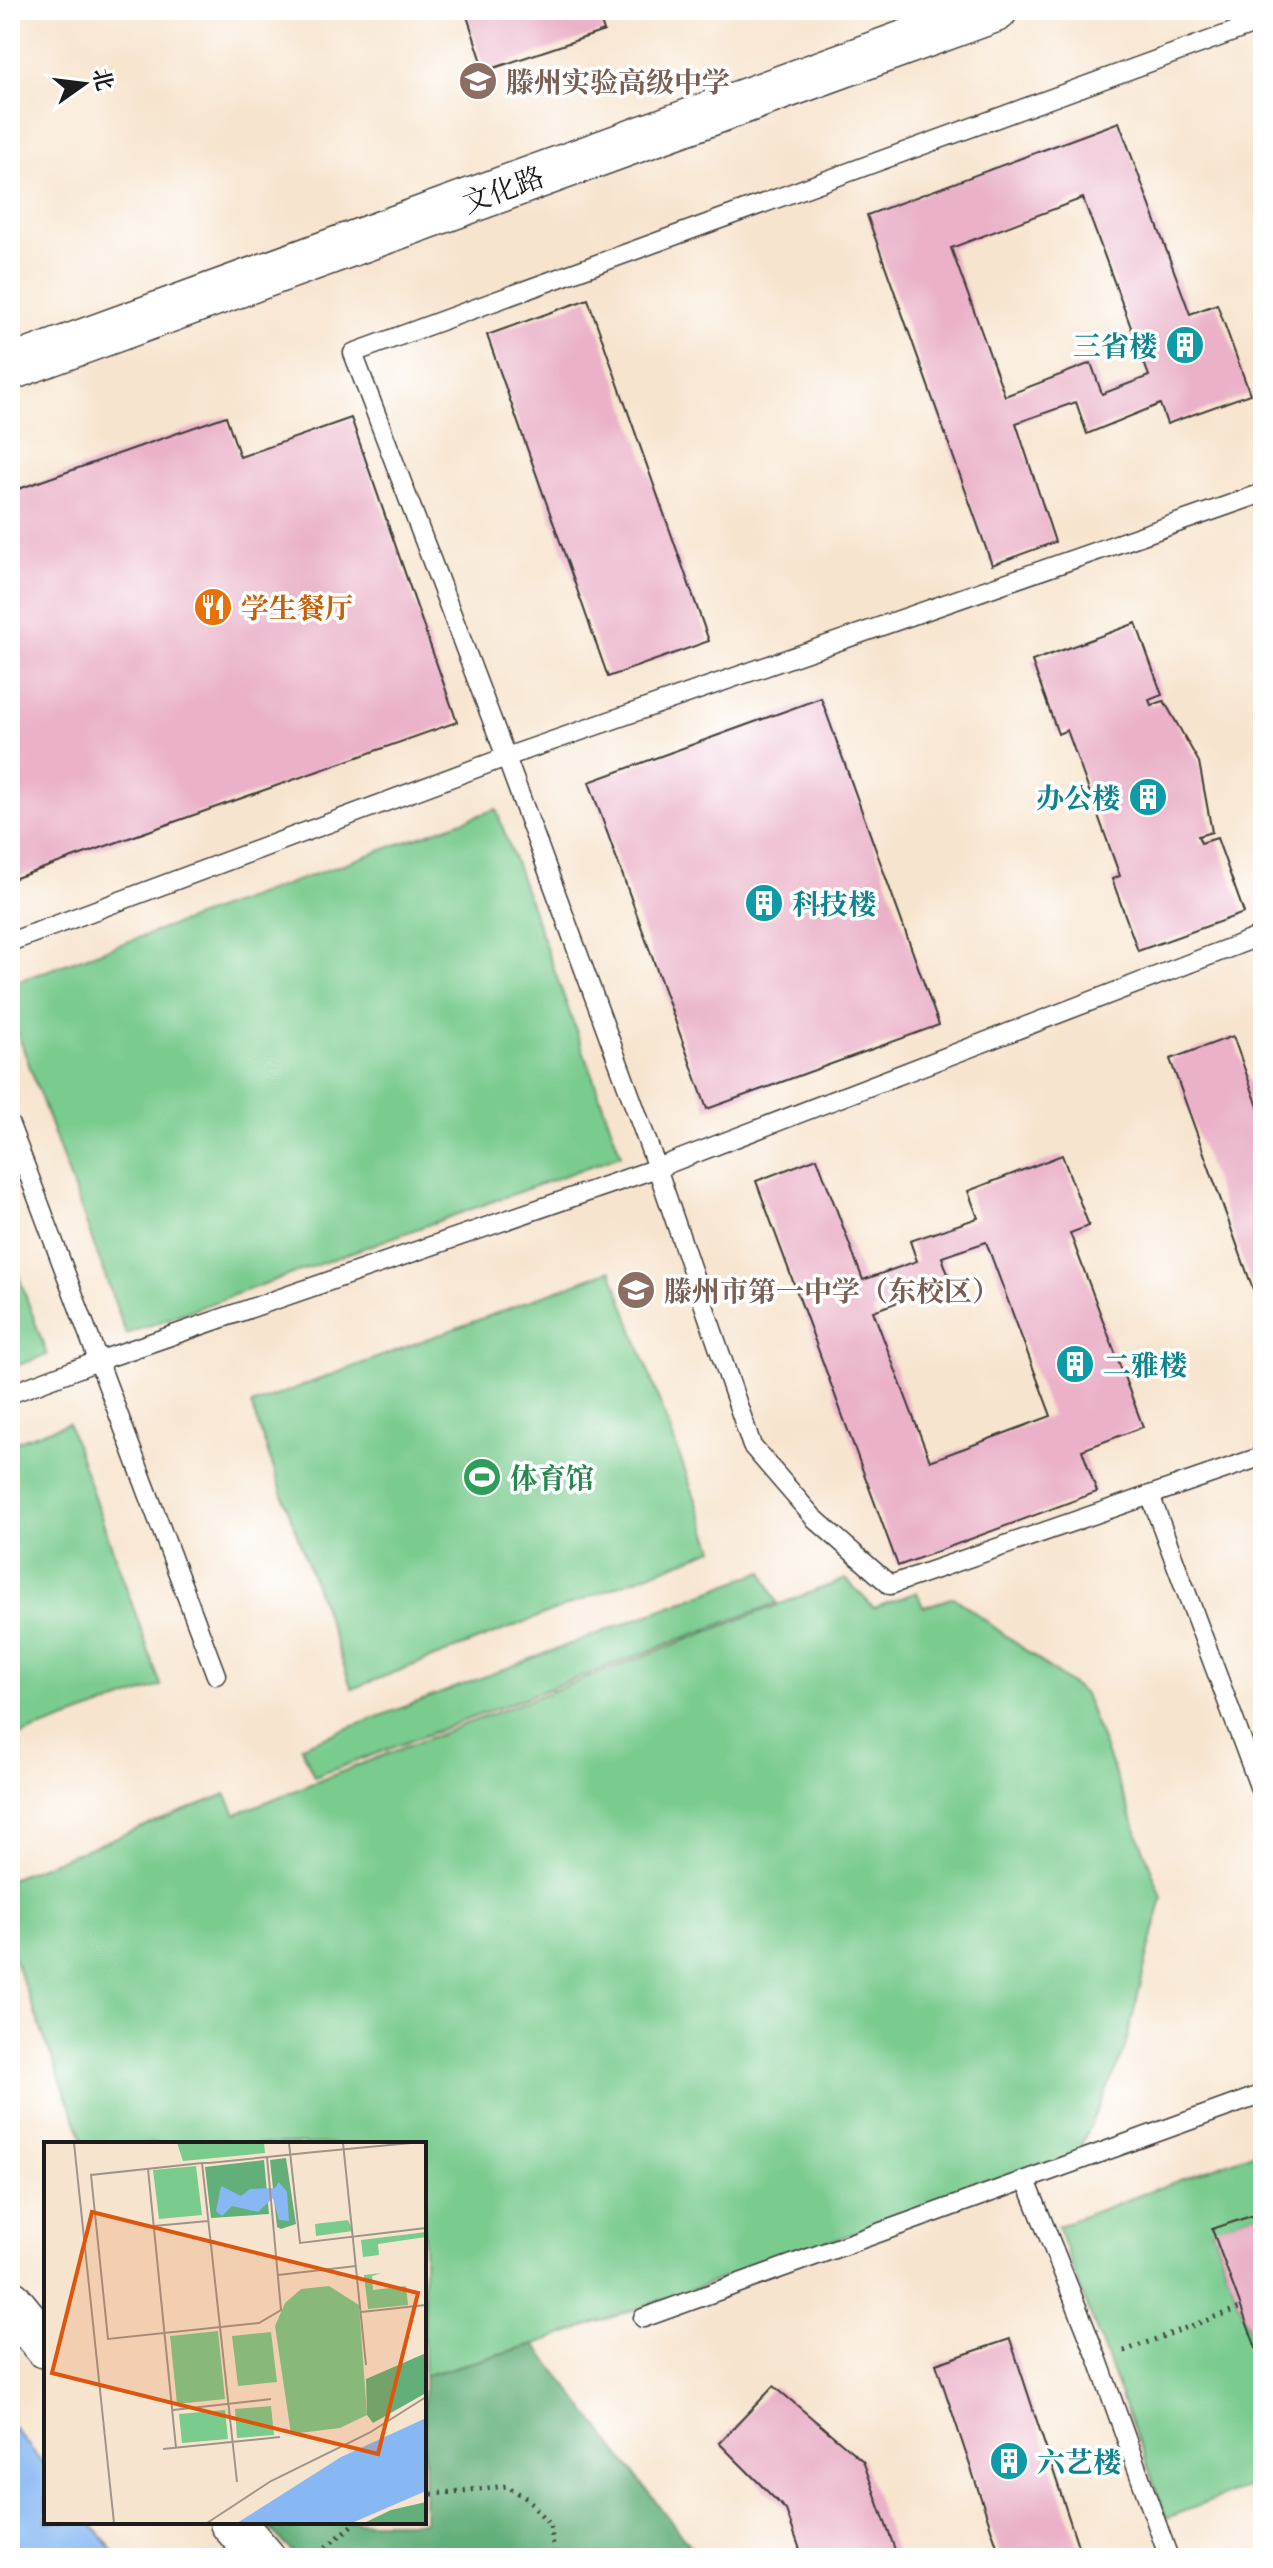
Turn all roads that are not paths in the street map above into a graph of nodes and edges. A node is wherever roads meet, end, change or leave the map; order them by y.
1 (995, 10) edge
2 (1263, 21) edge
3 (10, 368) edge
4 (1263, 493) edge
5 (506, 757) junction
6 (1263, 935) edge
7 (10, 942) edge
8 (10, 1125) edge
9 (657, 1168) junction
10 (98, 1361) junction
11 (10, 1394) edge
12 (1263, 1456) edge
13 (1150, 1495) junction
14 (216, 1675) dead end
15 (1263, 1797) edge
16 (1263, 2094) edge
17 (1026, 2180) junction
18 (10, 2302) edge
19 (643, 2318) dead end
20 (44, 2344) edge
21 (234, 2524) edge
22 (263, 2558) edge
23 (1169, 2558) edge

1 - 3 street, 文化路
2 - 5 lane
4 - 5 lane
5 - 7 lane
5 - 9 lane
6 - 9 lane
8 - 10 lane
9 - 10 lane
9 - 13 lane
10 - 11 lane
10 - 14 lane
12 - 13 lane
13 - 15 lane
16 - 17 lane
17 - 19 lane
17 - 23 lane
18 - 20 street
21 - 22 street

